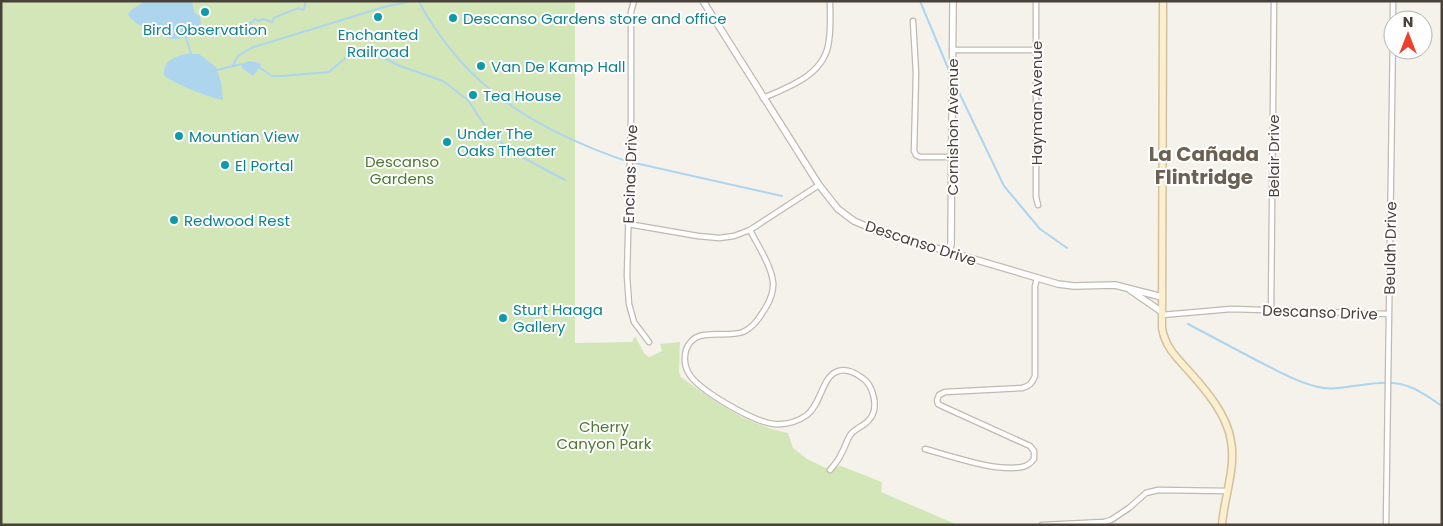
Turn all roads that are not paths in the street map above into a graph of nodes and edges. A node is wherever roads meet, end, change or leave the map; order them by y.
1 (634, 1) edge
2 (703, 1) edge
3 (830, 1) edge
4 (952, 1) edge
5 (1036, 1) edge
6 (1163, 1) edge
7 (1274, 1) edge
8 (913, 21) dead end
9 (952, 50) junction
10 (1035, 50) junction
11 (1393, 60) edge
12 (763, 98) junction
13 (952, 157) junction
14 (819, 185) junction
15 (1038, 204) dead end
16 (628, 224) junction
17 (750, 230) junction
18 (949, 253) junction
19 (1037, 278) junction
20 (1130, 290) junction
21 (1162, 297) junction
22 (1271, 311) junction
23 (1162, 314) junction
24 (1389, 314) junction
25 (649, 342) dead end
26 (925, 449) dead end
27 (830, 470) dead end
28 (1228, 491) junction
29 (1112, 522) edge
30 (1042, 525) edge
31 (1222, 525) edge
32 (1386, 525) edge

1 - 16 street, Encinas Drive
2 - 12 street, Descanso Drive
3 - 12 street
4 - 9 street, Cornishon Avenue
5 - 10 street, Hayman Avenue
6 - 21 main road
7 - 22 street, Belair Drive
8 - 13 street
9 - 10 street
9 - 13 street, Cornishon Avenue
10 - 15 street, Hayman Avenue
11 - 24 street, Beulah Drive
12 - 14 street, Descanso Drive
13 - 18 street, Cornishon Avenue
14 - 17 street
14 - 18 street, Descanso Drive
16 - 17 street
16 - 25 street, Encinas Drive
17 - 27 street
18 - 19 street, Descanso Drive
19 - 20 street, Descanso Drive
19 - 26 street
20 - 21 street, Descanso Drive
20 - 23 street
21 - 23 main road
22 - 23 street, Descanso Drive
22 - 24 street, Descanso Drive
23 - 28 main road
24 - 32 street, Beulah Drive
28 - 29 street
28 - 31 main road
29 - 30 street

